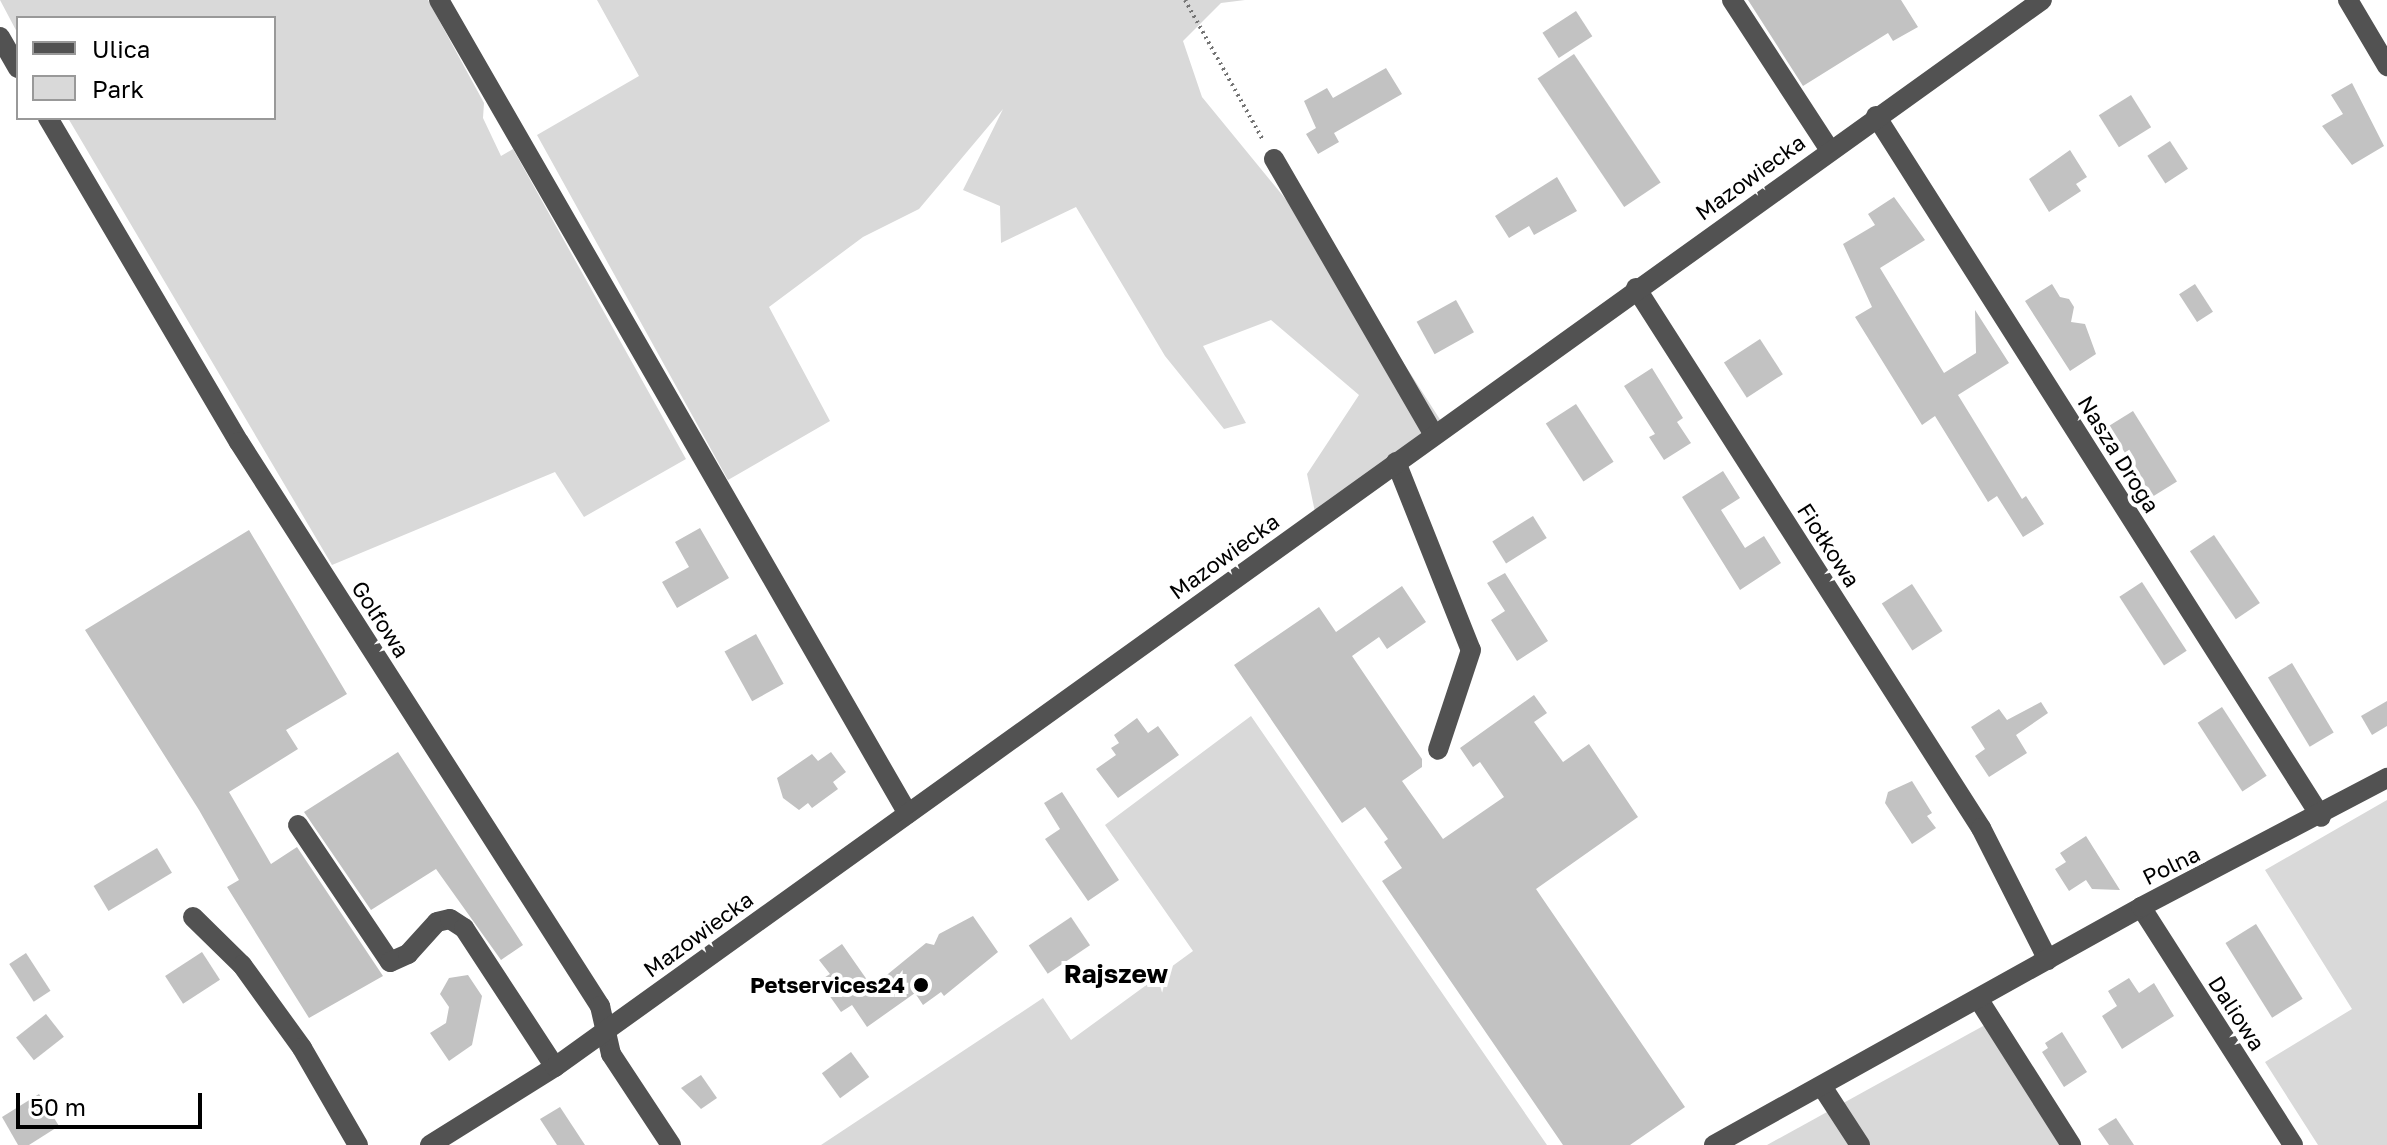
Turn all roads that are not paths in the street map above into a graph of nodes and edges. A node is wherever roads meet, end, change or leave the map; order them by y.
1 (439, 0) edge
2 (1732, 0) edge
3 (2042, 0) edge
4 (2348, 0) edge
5 (0, 37) edge
6 (16, 65) edge
7 (2387, 66) edge
8 (1876, 116) junction
9 (49, 120) edge
10 (1829, 149) junction
11 (1274, 159) road end
12 (1636, 288) junction
13 (1434, 435) junction
14 (1396, 462) junction
15 (1438, 750) dead end
16 (2387, 778) edge
17 (908, 814) junction
18 (2321, 817) junction
19 (298, 825) dead end
20 (2141, 907) junction
21 (193, 917) dead end
22 (2048, 960) junction
23 (1979, 1000) junction
24 (607, 1029) junction
25 (555, 1067) junction
26 (1823, 1088) junction
27 (358, 1145) edge
28 (430, 1145) edge
29 (671, 1145) edge
30 (1714, 1145) edge
31 (1860, 1145) edge
32 (2071, 1145) edge
33 (2293, 1145) edge

1 - 17 street
2 - 10 street
3 - 8 street, Mazowiecka
4 - 7 street
5 - 6 street
8 - 10 street, Mazowiecka
8 - 18 street, Nasza Droga
9 - 24 street, Golfowa
10 - 12 street, Mazowiecka
11 - 13 street
12 - 13 street, Mazowiecka
12 - 22 street, Fiołkowa
13 - 14 street, Mazowiecka
14 - 15 street
14 - 17 street, Mazowiecka
16 - 18 street, Polna
17 - 24 street, Mazowiecka
18 - 20 street, Polna
19 - 25 street
20 - 22 street, Polna
20 - 33 street, Daliowa
21 - 27 street
22 - 23 street, Polna
23 - 26 street, Polna
23 - 32 street
24 - 25 street, Mazowiecka
24 - 29 street, Golfowa
25 - 28 street, Mazowiecka
26 - 30 street, Polna
26 - 31 street

